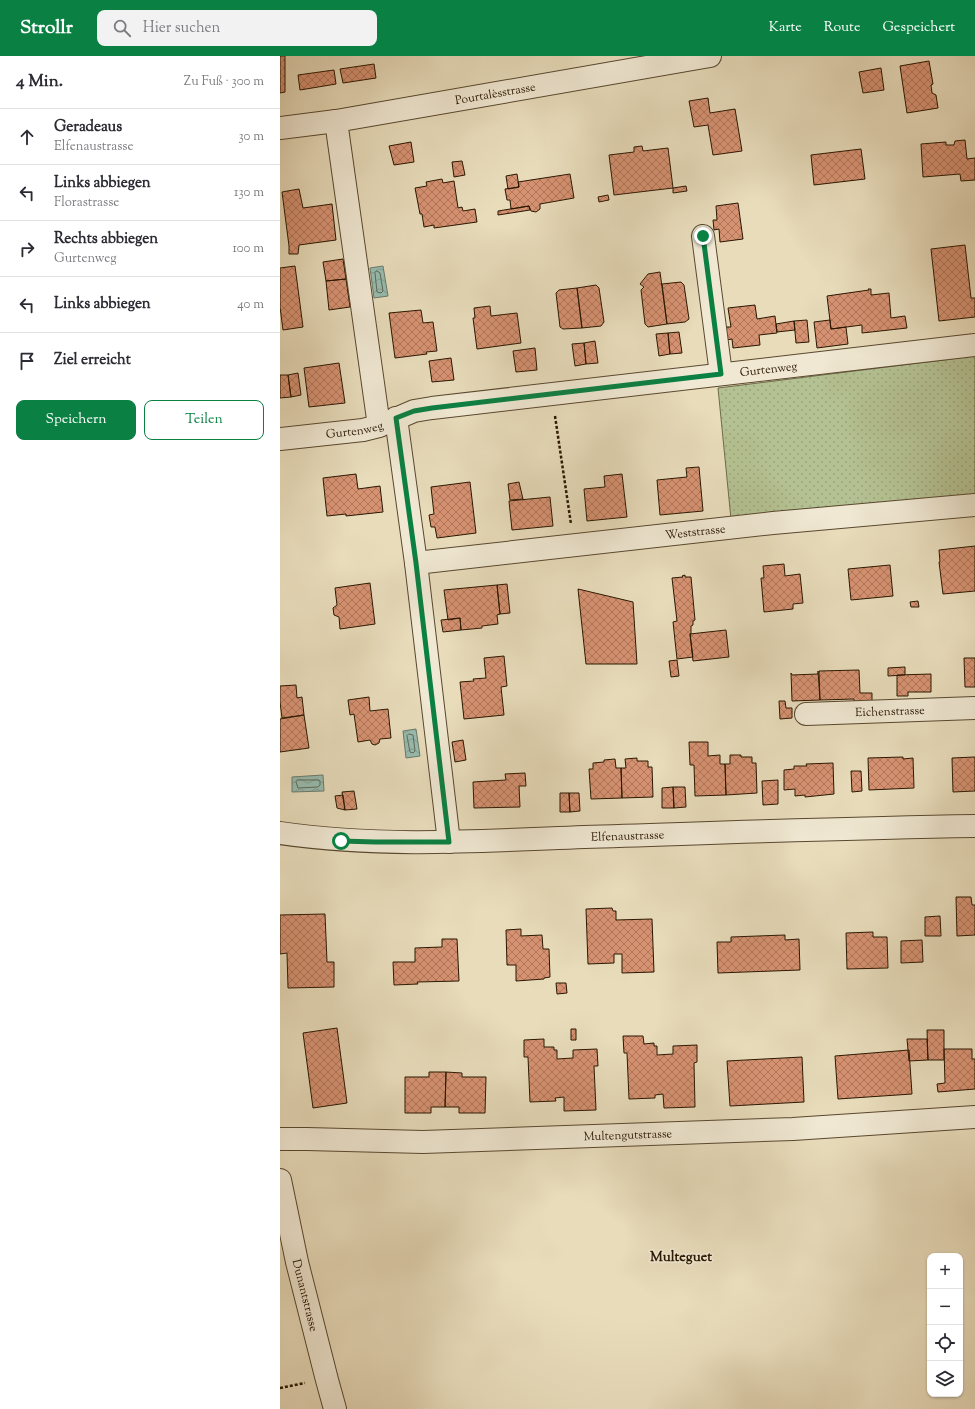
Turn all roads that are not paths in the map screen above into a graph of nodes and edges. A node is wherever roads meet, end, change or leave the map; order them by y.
1 (710, 56) edge
2 (336, 121) junction
3 (280, 128) edge
4 (703, 236) dead end
5 (975, 345) edge
6 (721, 374) junction
7 (387, 422) junction
8 (280, 439) edge
9 (975, 505) edge
10 (416, 563) junction
11 (975, 708) edge
12 (806, 714) dead end
13 (975, 826) edge
14 (280, 833) edge
15 (449, 842) junction
16 (975, 1117) edge
17 (280, 1139) edge
18 (280, 1180) edge
19 (335, 1409) edge

1 - 2 street, Pourtalèsstrasse
2 - 3 street, Pourtalèsstrasse
2 - 7 street
4 - 6 street
5 - 6 street, Gurtenweg
6 - 7 street, Gurtenweg
7 - 8 street, Gurtenweg
7 - 10 street
9 - 10 street, Weststrasse
10 - 15 street
11 - 12 street, Eichenstrasse
13 - 15 street, Elfenaustrasse
14 - 15 street, Elfenaustrasse
16 - 17 street, Multengutstrasse
18 - 19 street, Dunantstrasse

